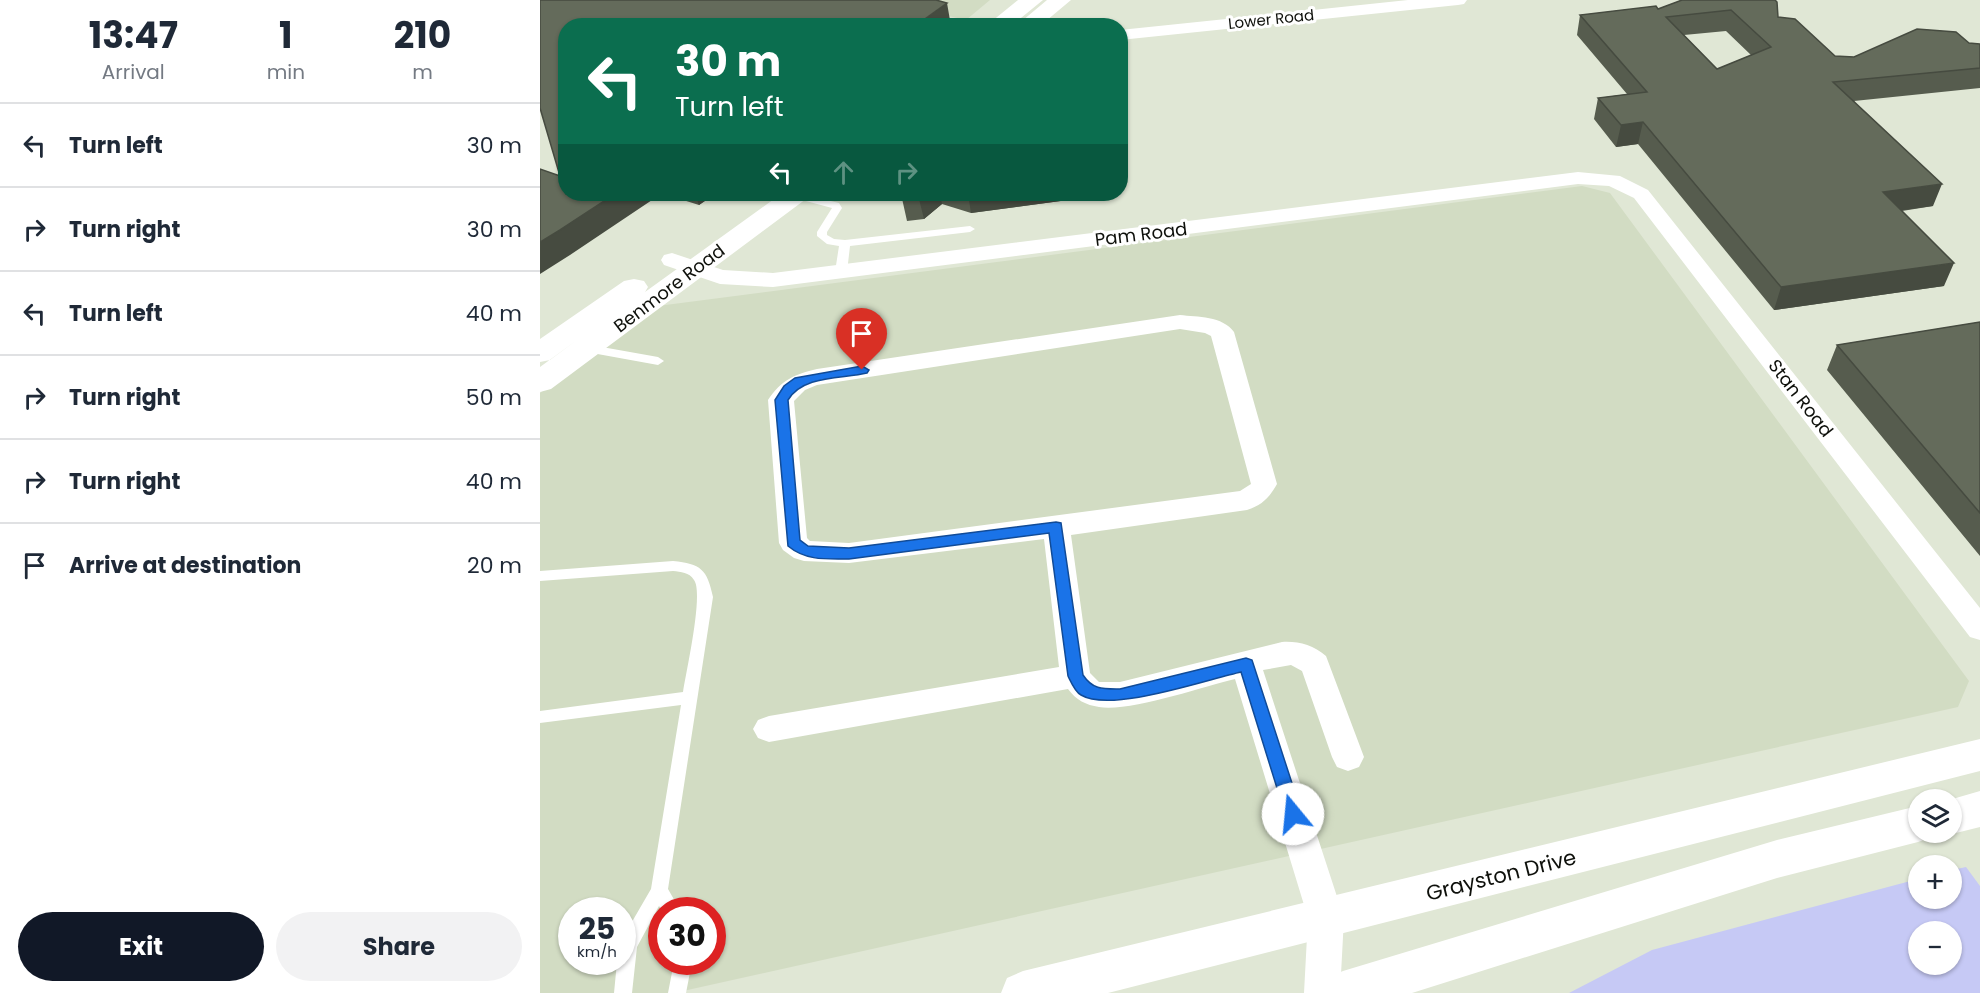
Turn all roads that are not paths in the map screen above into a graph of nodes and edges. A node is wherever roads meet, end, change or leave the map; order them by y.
1 (1032, 0) edge
2 (1060, 0) edge
3 (1458, 0) edge
4 (1423, 2) edge
5 (1010, 18) edge
6 (1036, 18) edge
7 (1128, 34) edge
8 (1613, 180) joint
9 (756, 201) edge
10 (785, 201) edge
11 (821, 201) edge
12 (970, 229) dead end
13 (845, 243) junction
14 (683, 265) junction
15 (841, 272) junction
16 (546, 342) edge
17 (588, 349) junction
18 (658, 361) dead end
19 (540, 382) edge
20 (1056, 527) junction
21 (540, 576) edge
22 (1980, 629) edge
23 (1246, 664) junction
24 (1075, 676) junction
25 (689, 698) junction
26 (540, 717) edge
27 (769, 729) dead end
28 (1980, 755) edge
29 (1348, 757) dead end
30 (1980, 809) edge
31 (1962, 814) edge
32 (1908, 826) edge
33 (659, 890) junction
34 (663, 897) edge
35 (1326, 918) junction
36 (680, 975) edge
37 (622, 993) edge
38 (677, 993) edge
39 (1023, 993) edge
40 (1322, 993) edge
41 (1343, 993) edge

1 - 5 main road
2 - 6 main road
3 - 4 street, Lower Road
4 - 7 street, Lower Road
8 - 15 street, Pam Road
8 - 22 street, Stan Road
9 - 14 main road, Benmore Road
10 - 14 main road, Benmore Road
11 - 13 lane
12 - 13 lane
13 - 15 lane
14 - 15 street, Pam Road
14 - 16 main road, Benmore Road
14 - 17 main road, Benmore Road
16 - 17 lane
17 - 18 lane
17 - 19 main road, Benmore Road
20 - 20 street
20 - 24 street
21 - 25 lane
23 - 24 street
23 - 29 street
23 - 35 street
24 - 27 street
25 - 26 lane
25 - 33 lane
28 - 35 main road, Grayston Drive
30 - 31 main road
32 - 41 main road
33 - 34 lane
33 - 37 lane
35 - 39 main road, Grayston Drive
35 - 40 street
36 - 38 lane

